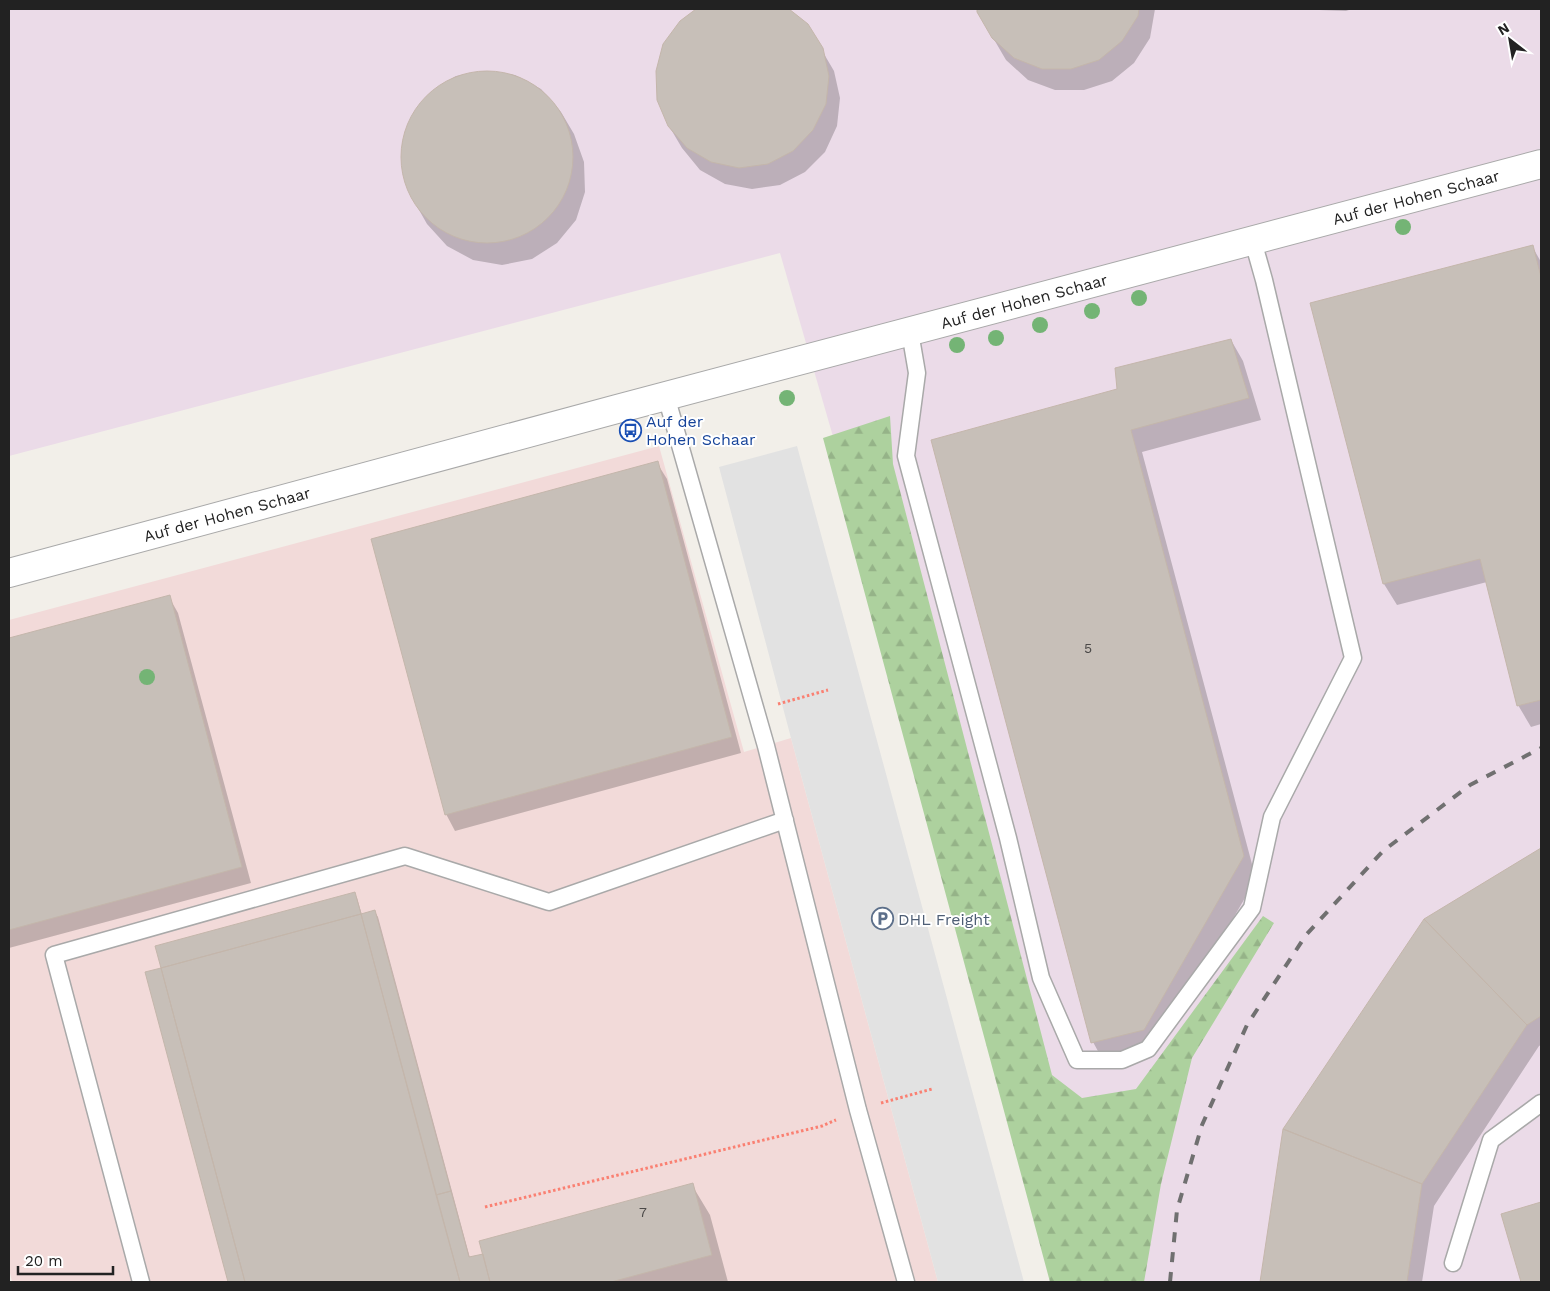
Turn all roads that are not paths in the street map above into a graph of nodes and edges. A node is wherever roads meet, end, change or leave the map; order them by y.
1 (1541, 164) edge
2 (1253, 241) junction
3 (910, 332) junction
4 (666, 396) junction
5 (9, 555) edge
6 (44, 564) junction
7 (9, 573) edge
8 (785, 820) junction
9 (1541, 1103) edge
10 (1453, 1263) dead end
11 (141, 1282) edge
12 (906, 1282) edge

1 - 2 street, Auf der Hohen Schaar
2 - 3 street, Auf der Hohen Schaar
2 - 3 lane
3 - 4 street, Auf der Hohen Schaar
4 - 6 street, Auf der Hohen Schaar
4 - 8 lane
5 - 6 street, Auf der Hohen Schaar
6 - 7 street, Auf der Hohen Schaar
8 - 11 lane
8 - 12 lane
9 - 10 lane

